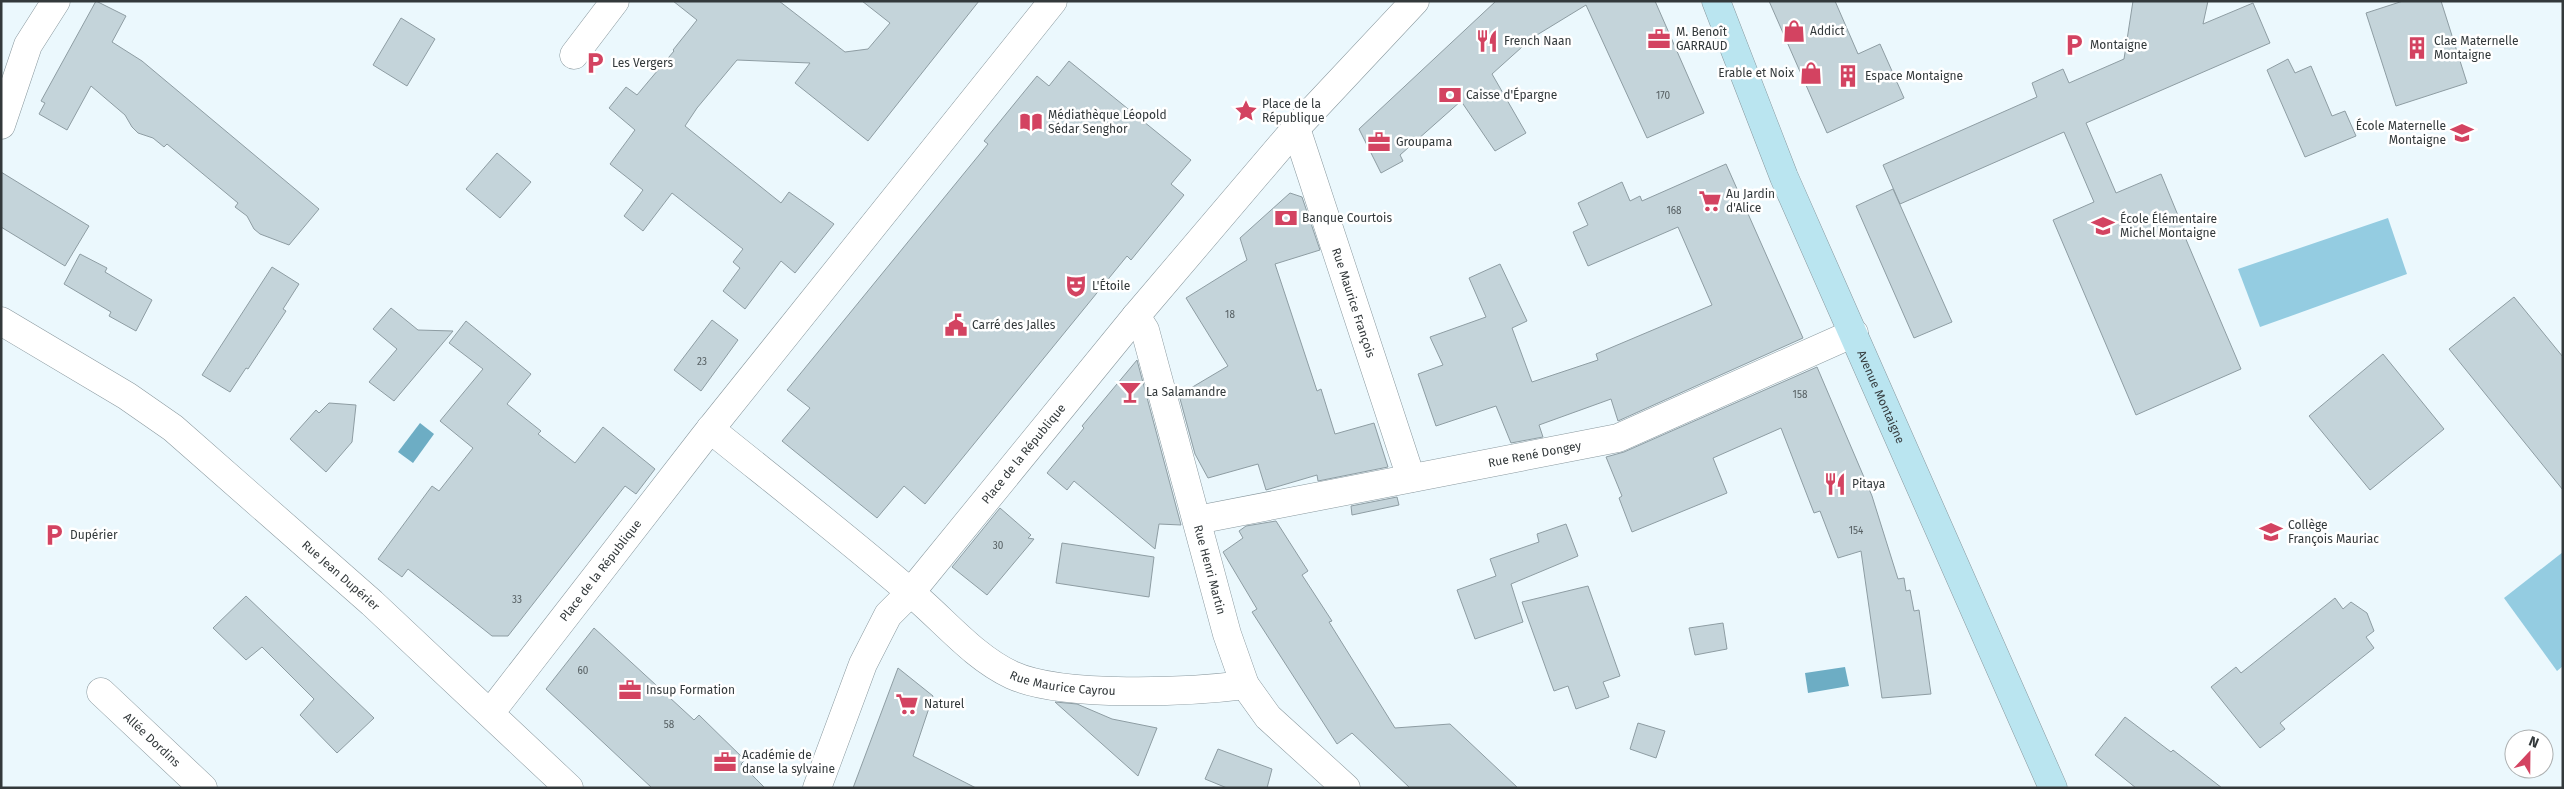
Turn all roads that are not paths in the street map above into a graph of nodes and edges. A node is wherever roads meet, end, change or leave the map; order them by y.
1 (56, 1) edge
2 (615, 1) edge
3 (1053, 1) edge
4 (1415, 1) edge
5 (1716, 1) edge
6 (574, 55) dead end
7 (1, 125) edge
8 (1296, 128) junction
9 (1136, 316) junction
10 (1, 321) edge
11 (1854, 333) junction
12 (1, 340) edge
13 (98, 380) junction
14 (710, 429) junction
15 (1411, 478) junction
16 (1197, 520) junction
17 (911, 592) junction
18 (1245, 685) junction
19 (101, 692) dead end
20 (490, 712) junction
21 (203, 788) edge
22 (569, 788) edge
23 (817, 788) edge
24 (1346, 788) edge
25 (2054, 788) edge

1 - 7 street
2 - 6 street
3 - 14 street, Place de la République
4 - 8 street, Place de la République
5 - 11 main road, Avenue Montaigne
8 - 9 street, Place de la République
8 - 15 street, Rue Maurice François
9 - 16 street, Rue Henri Martin
9 - 17 street, Place de la République
10 - 13 street, Rue Jean Dupérier
11 - 15 street, Rue René Dongey
11 - 25 main road, Avenue Montaigne
12 - 13 street, Rue Jean Dupérier
13 - 20 street, Rue Jean Dupérier
14 - 17 street
14 - 20 street, Place de la République
15 - 16 street, Rue René Dongey
16 - 18 street, Rue Henri Martin
17 - 18 street, Rue Maurice Cayrou
17 - 23 street, Place de la République
18 - 24 street, Rue Henri Martin
19 - 21 street, Allée Dordins
20 - 22 street, Rue Jean Dupérier

